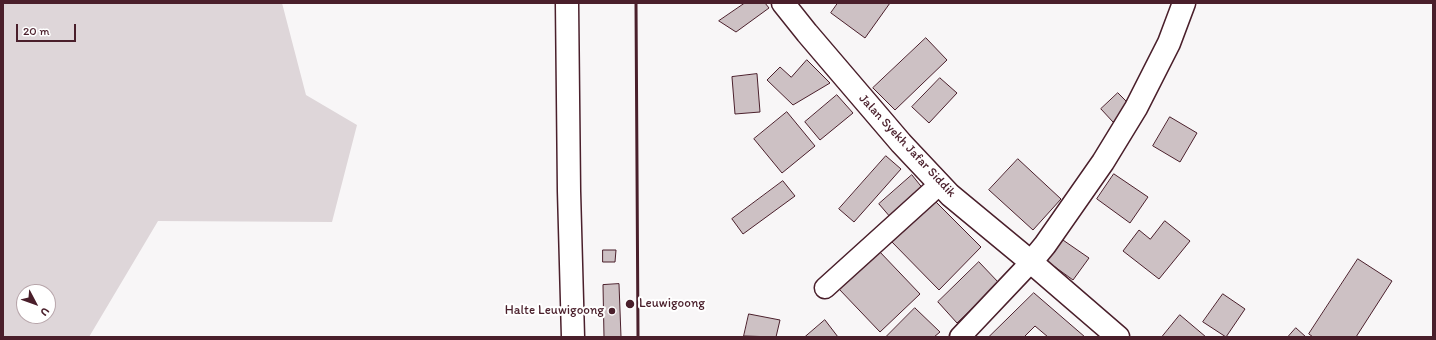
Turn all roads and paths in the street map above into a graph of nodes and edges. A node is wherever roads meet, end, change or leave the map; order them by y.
1 (567, 3) edge
2 (783, 3) edge
3 (1184, 3) edge
4 (940, 184) junction
5 (1031, 262) junction
6 (825, 288) dead end
7 (573, 337) edge
8 (960, 337) edge
9 (1118, 337) edge

1 - 7 main road
2 - 4 main road, Jalan Syekh Jafar Siddik
3 - 5 main road
4 - 5 main road, Jalan Syekh Jafar Siddik
4 - 6 street
5 - 8 street
5 - 9 main road, Jalan Syekh Jafar Siddik

